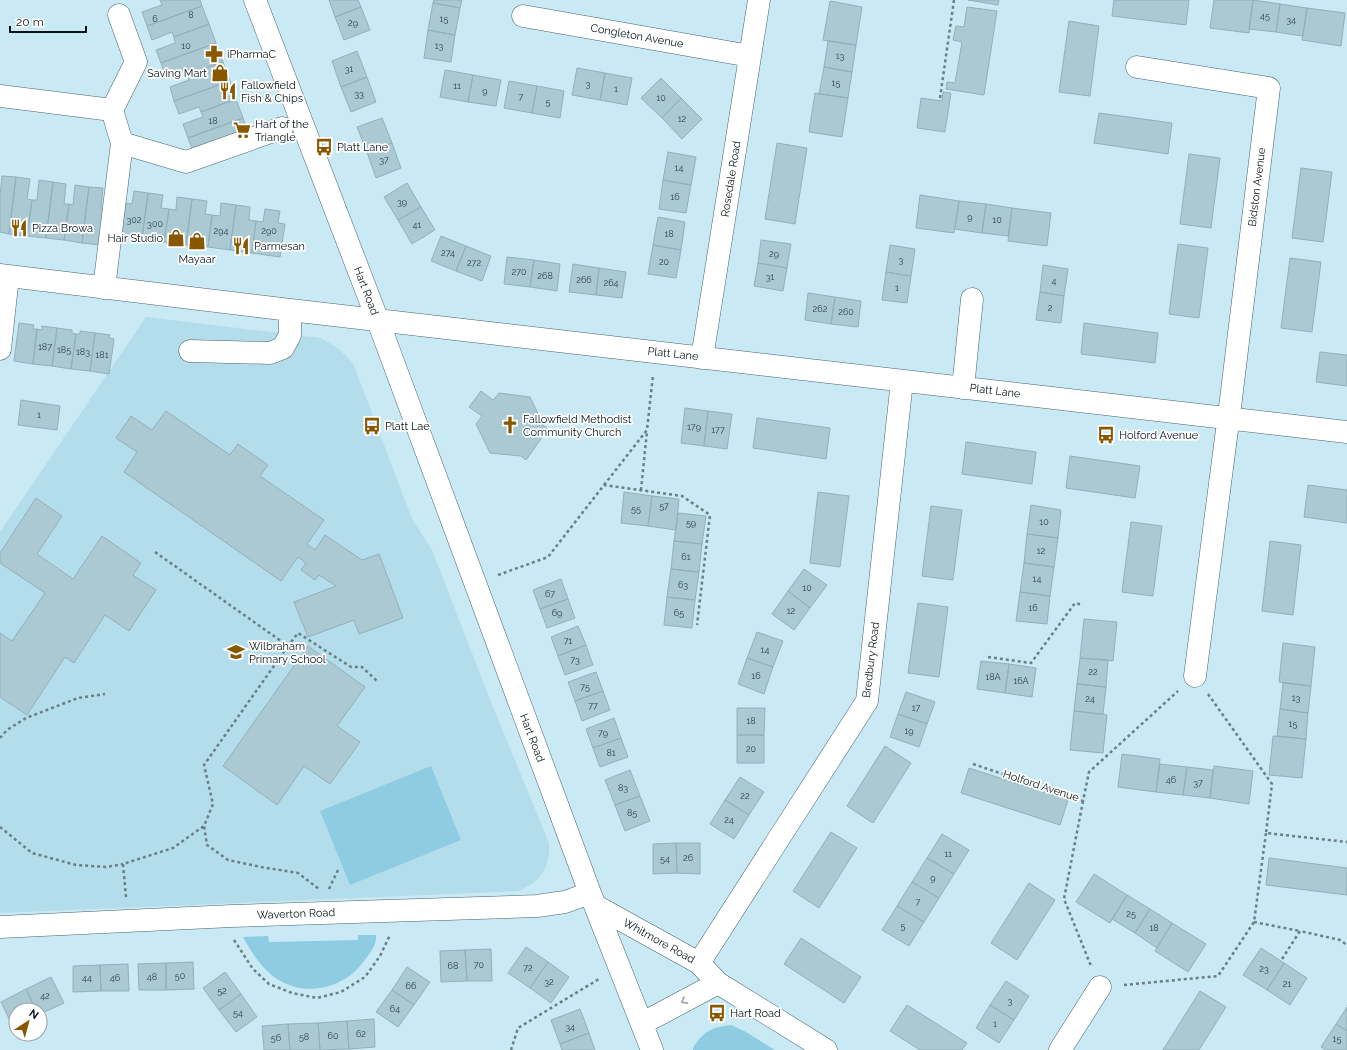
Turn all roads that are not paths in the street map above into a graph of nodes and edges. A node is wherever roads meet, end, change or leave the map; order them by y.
1 (255, 0) edge
2 (759, 0) edge
3 (119, 15) dead end
4 (523, 16) dead end
5 (750, 56) junction
6 (1137, 67) dead end
7 (0, 96) edge
8 (112, 110) junction
9 (282, 128) dead end
10 (122, 143) junction
11 (4, 276) edge
12 (104, 288) junction
13 (972, 298) dead end
14 (290, 310) junction
15 (378, 320) junction
16 (0, 349) edge
17 (190, 351) dead end
18 (702, 358) junction
19 (902, 381) junction
20 (963, 388) junction
21 (1228, 418) junction
22 (1347, 432) edge
23 (1195, 676) road end
24 (593, 899) junction
25 (0, 927) edge
26 (699, 963) junction
27 (718, 983) junction
28 (1100, 987) road end
29 (643, 1023) junction
30 (652, 1050) edge
31 (826, 1050) edge
32 (1060, 1050) edge

1 - 15 street, Hart Road
2 - 5 street, Rosedale Road
3 - 8 street
4 - 5 street, Congleton Avenue
5 - 18 street, Rosedale Road
6 - 21 street, Bidston Avenue
7 - 8 street
8 - 10 street
9 - 10 street
10 - 12 street
11 - 12 street, Platt Lane
11 - 16 street
12 - 14 street, Platt Lane
13 - 20 street
14 - 15 street, Platt Lane
14 - 17 street
15 - 18 street, Platt Lane
15 - 24 street, Hart Road
18 - 19 street, Platt Lane
19 - 20 street, Platt Lane
19 - 26 street, Bredbury Road
20 - 21 street, Platt Lane
21 - 22 street, Platt Lane
21 - 23 street
24 - 25 street, Waverton Road
24 - 26 street, Whitmore Road
24 - 29 street, Hart Road
26 - 27 street, Whitmore Road
27 -> 29 street
27 - 31 street, Whitmore Road
28 - 32 street
29 - 30 street, Hart Road

